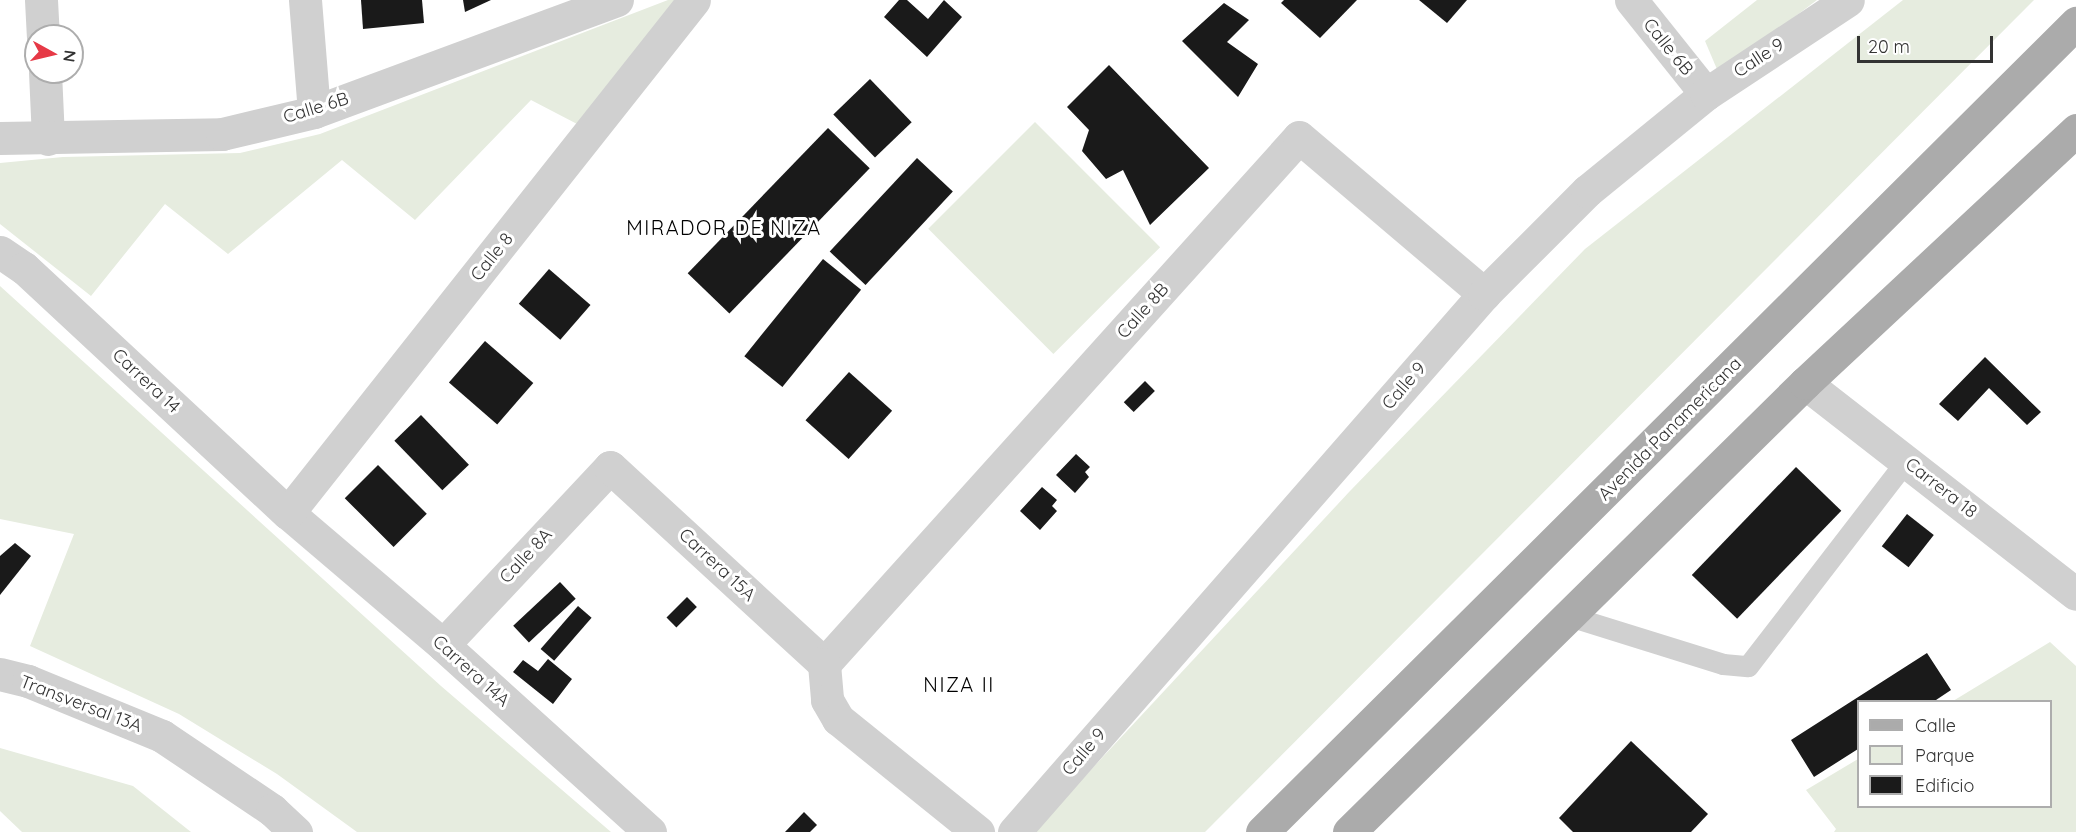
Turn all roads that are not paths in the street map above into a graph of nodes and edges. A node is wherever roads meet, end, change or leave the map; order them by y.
1 (41, 0) edge
2 (304, 0) edge
3 (694, 0) edge
4 (1631, 0) edge
5 (1848, 0) edge
6 (608, 1) edge
7 (2076, 23) edge
8 (42, 24) edge
9 (46, 84) edge
10 (1706, 94) junction
11 (314, 112) junction
12 (2076, 130) edge
13 (0, 138) edge
14 (48, 139) junction
15 (0, 252) edge
16 (1484, 294) junction
17 (1805, 383) junction
18 (1906, 461) junction
19 (610, 467) joint
20 (288, 513) junction
21 (2076, 594) edge
22 (1569, 616) junction
23 (443, 645) junction
24 (824, 664) junction
25 (0, 674) edge
26 (296, 832) edge
27 (650, 832) edge
28 (978, 832) edge
29 (1014, 832) edge
30 (1262, 832) edge
31 (1349, 832) edge

1 - 8 street
2 - 11 street
3 - 20 street, Calle 8
4 - 10 street, Calle 6B
5 - 10 street, Calle 9
6 - 11 street, Calle 6B
7 - 30 main road, Avenida Panamericana
9 - 14 street
10 - 16 street, Calle 9
11 - 14 street, Calle 6B
12 - 17 main road
13 - 14 street, Calle 6B
15 - 20 street, Carrera 14
16 - 24 street, Calle 8B
16 - 29 street, Calle 9
17 - 18 street, Carrera 18
17 - 22 main road
18 - 21 street, Carrera 18
18 - 22 lane
19 - 23 street, Calle 8A
19 - 24 street, Carrera 15A
20 - 23 street, Carrera 14A
22 - 31 main road
23 - 27 street, Carrera 14A
24 - 28 street
25 - 26 street, Transversal 13A

